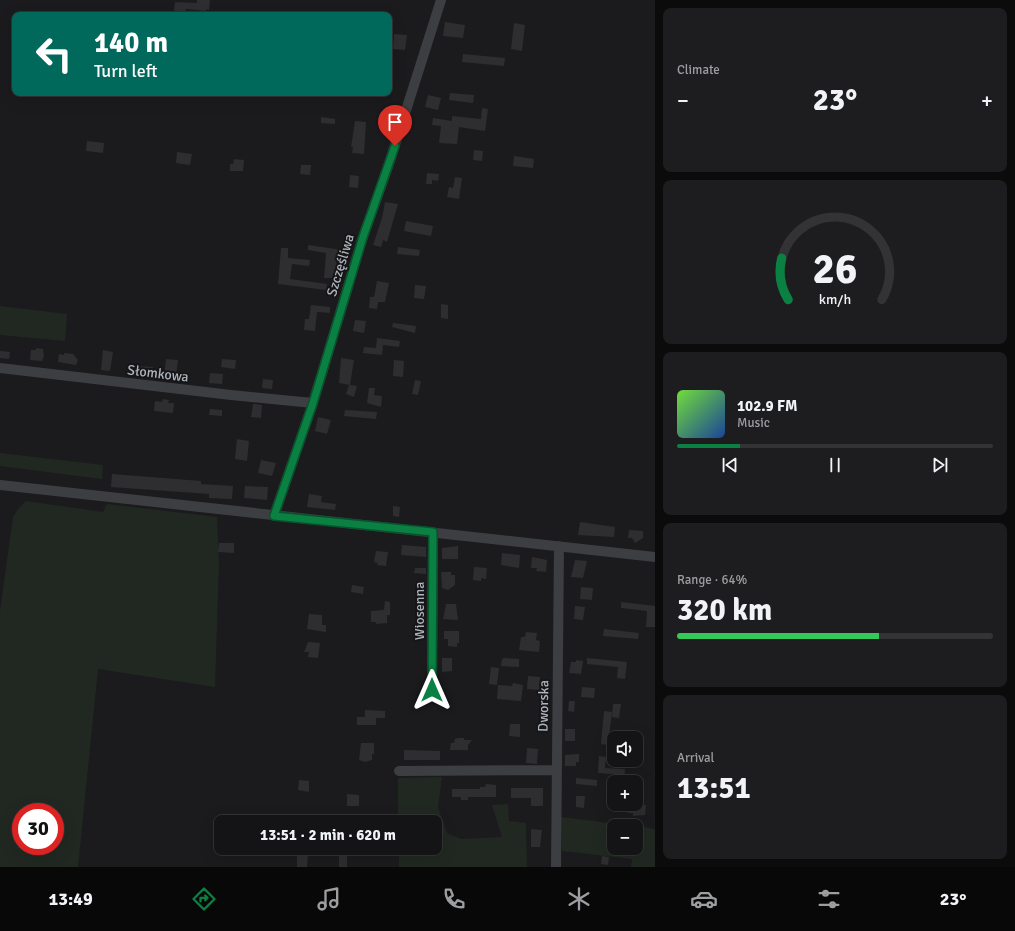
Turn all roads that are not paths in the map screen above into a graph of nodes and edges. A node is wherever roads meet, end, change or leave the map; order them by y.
1 (441, 0) edge
2 (0, 368) edge
3 (313, 403) junction
4 (0, 485) edge
5 (274, 516) junction
6 (433, 532) junction
7 (559, 546) junction
8 (655, 557) edge
9 (432, 690) dead end
10 (556, 770) junction
11 (399, 771) dead end
12 (556, 867) edge

1 - 3 street, Szczęśliwa
2 - 3 street, Słomkowa
3 - 5 street, Szczęśliwa
4 - 5 street
5 - 6 street
6 - 7 street
6 - 9 street, Wiosenna
7 - 8 street
7 - 10 street, Dworska
10 - 11 street
10 - 12 street, Dworska

